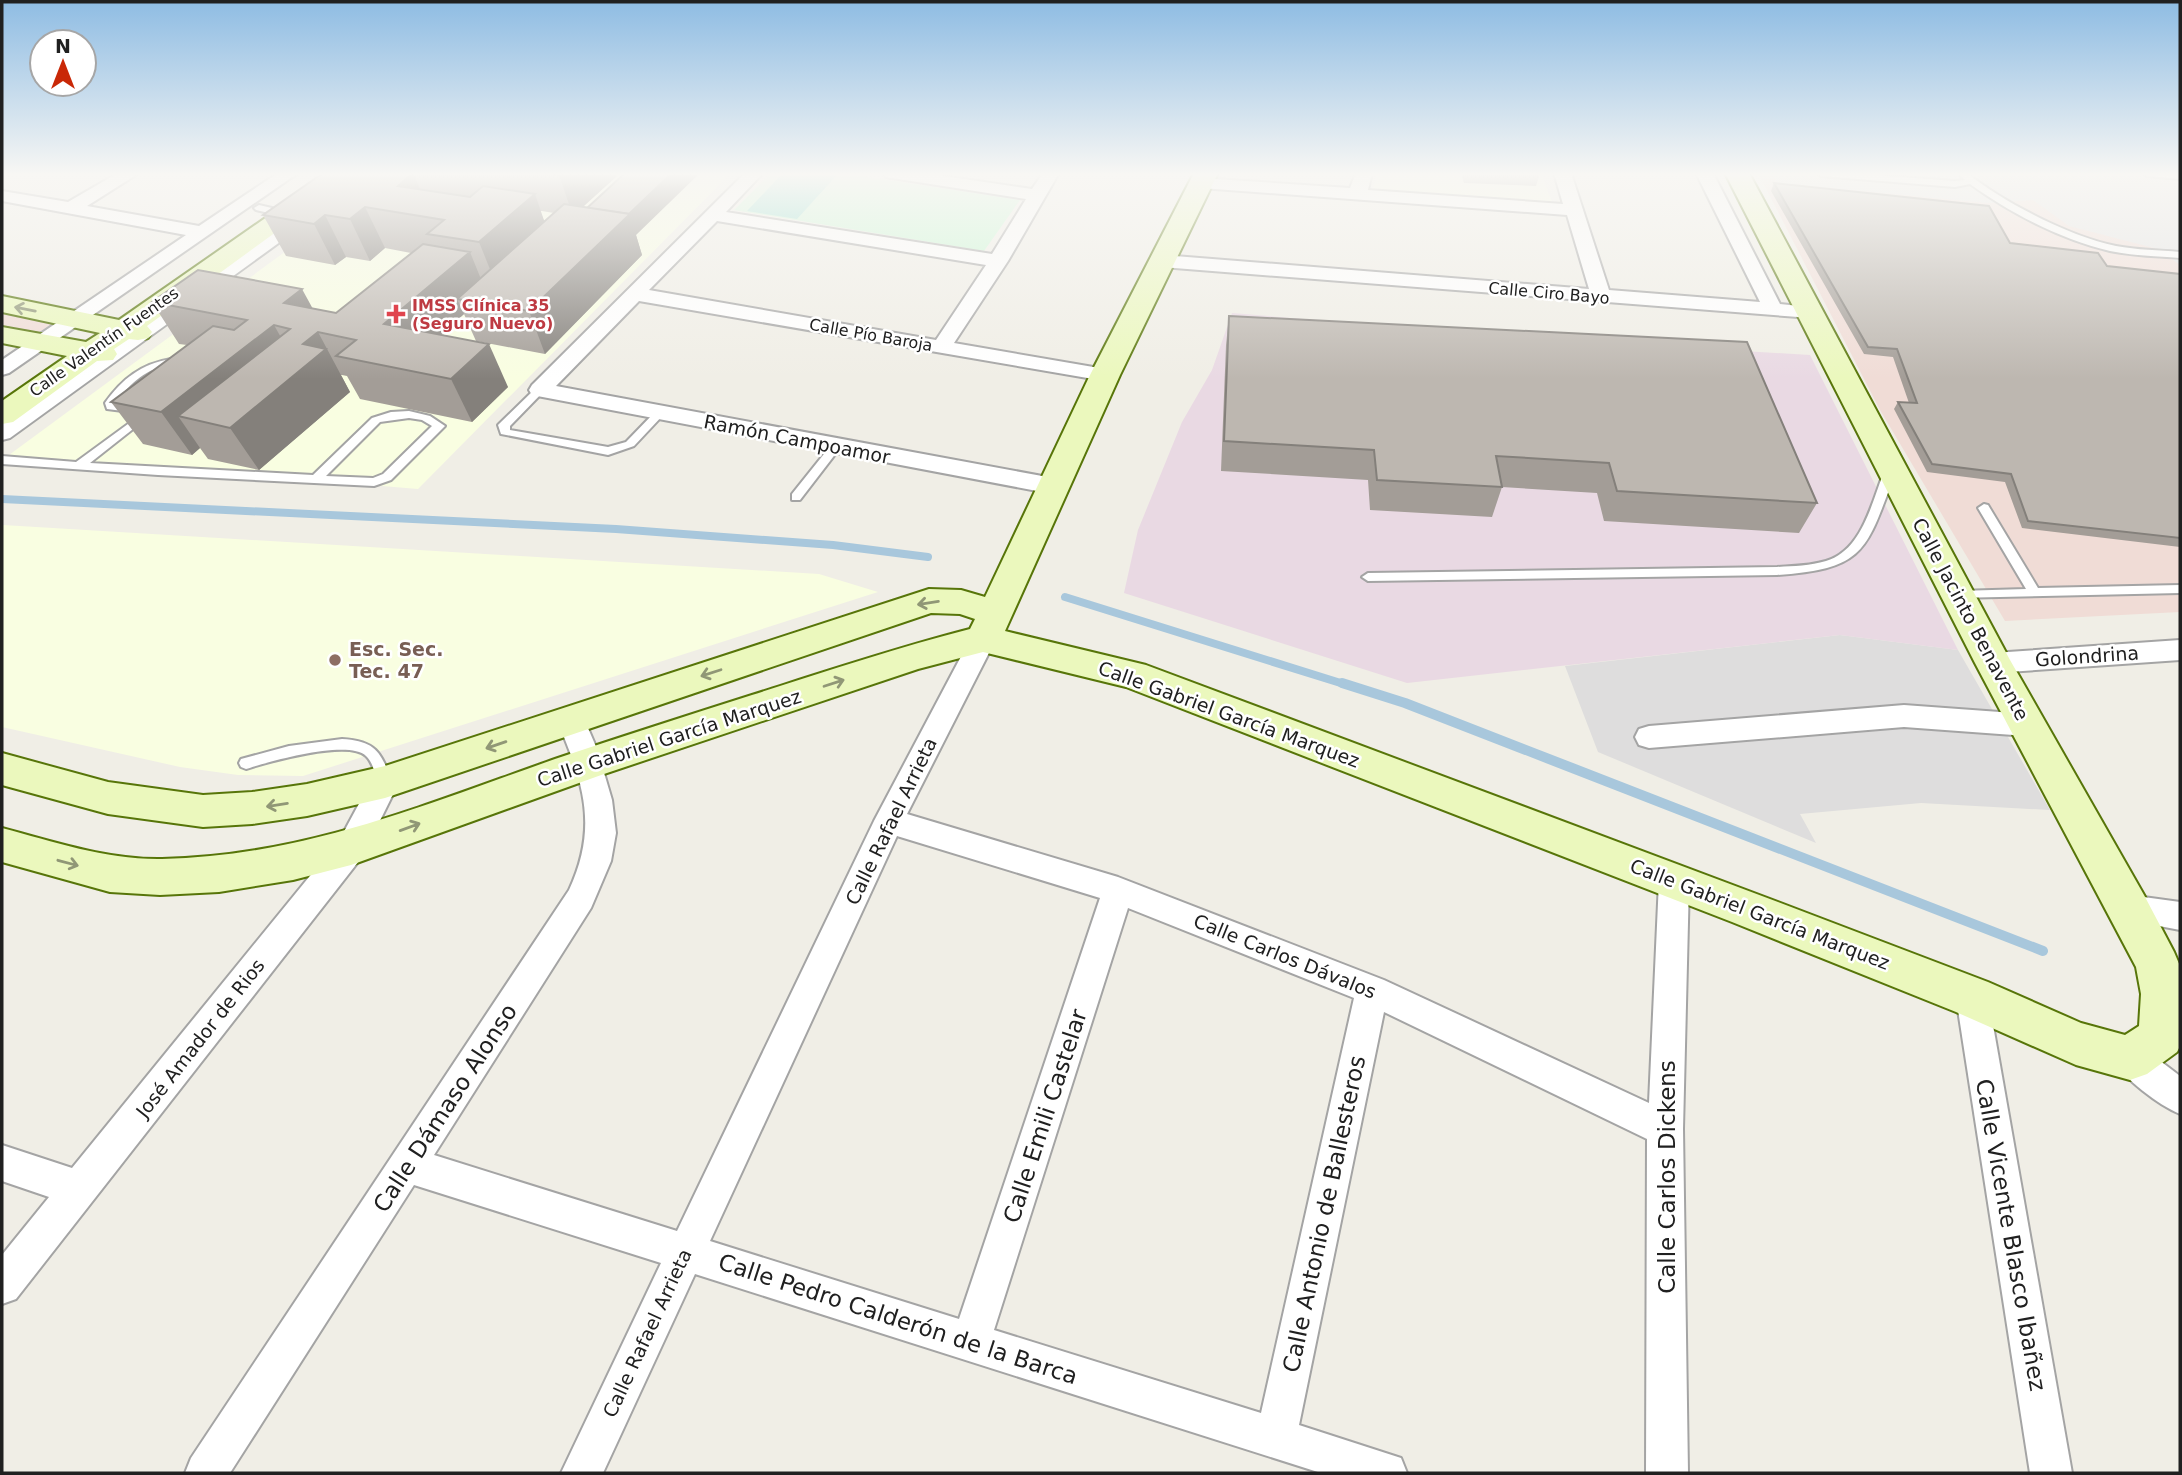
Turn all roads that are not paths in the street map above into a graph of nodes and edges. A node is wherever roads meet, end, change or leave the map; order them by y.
1 (189, 242) edge
2 (240, 242) edge
3 (255, 242) edge
4 (687, 242) edge
5 (879, 242) edge
6 (1009, 242) edge
7 (1172, 242) edge
8 (1584, 242) edge
9 (1739, 242) edge
10 (1774, 242) edge
11 (2097, 242) edge
12 (2180, 255) edge
13 (998, 261) junction
14 (1162, 261) junction
15 (636, 294) junction
16 (1601, 297) junction
17 (2, 304) edge
18 (1773, 309) junction
19 (1811, 312) junction
20 (86, 321) junction
21 (132, 330) junction
22 (2, 335) edge
23 (51, 344) junction
24 (941, 347) junction
25 (99, 353) junction
26 (191, 363) edge
27 (2, 369) edge
28 (1105, 375) junction
29 (2, 386) edge
30 (540, 390) junction
31 (157, 406) edge
32 (660, 413) junction
33 (146, 414) junction
34 (2, 415) edge
35 (2, 433) edge
36 (836, 446) junction
37 (2, 460) edge
38 (78, 466) junction
39 (1892, 468) junction
40 (316, 479) junction
41 (1053, 486) junction
42 (796, 497) dead end
43 (1984, 508) dead end
44 (1368, 577) dead end
45 (2180, 589) edge
46 (2034, 592) junction
47 (1958, 594) junction
48 (989, 625) junction
49 (2180, 650) edge
50 (1993, 663) junction
51 (571, 720) junction
52 (2027, 724) junction
53 (1650, 737) dead end
54 (246, 763) dead end
55 (590, 763) junction
56 (2, 769) edge
57 (385, 782) junction
58 (889, 821) junction
59 (2, 845) edge
60 (351, 848) junction
61 (1674, 881) junction
62 (1118, 890) junction
63 (2130, 908) junction
64 (2180, 916) edge
65 (2169, 968) edge
66 (1372, 990) junction
67 (1972, 997) junction
68 (2130, 1058) junction
69 (2180, 1097) edge
70 (1665, 1129) junction
71 (2, 1163) edge
72 (409, 1165) junction
73 (80, 1189) junction
74 (685, 1251) junction
75 (2, 1285) edge
76 (971, 1342) junction
77 (1276, 1438) junction
78 (206, 1473) edge
79 (582, 1473) edge
80 (1386, 1473) edge
81 (1667, 1473) edge
82 (2051, 1473) edge

1 - 20 street
2 - 20 street, Calle Valentín Fuentes
3 - 21 street, Calle Valentín Fuentes
4 - 15 street
5 - 13 street
6 - 13 street
7 - 14 street, Calle Rafael Arrieta
8 - 16 street
9 - 18 street
10 - 19 street, Calle Jacinto Benavente
11 - 12 lane
13 - 24 street
14 - 16 street, Calle Ciro Bayo
14 - 28 street, Calle Rafael Arrieta
15 - 24 street, Calle Pío Baroja
15 - 30 street
16 - 18 street, Calle Ciro Bayo
20 -> 17 street
18 - 19 street, Calle Ciro Bayo
19 - 39 street, Calle Jacinto Benavente
20 - 21 street
20 - 23 street, Calle Valentín Fuentes
21 - 25 street, Calle Valentín Fuentes
22 - 23 street
23 - 25 street
23 - 27 street
23 - 29 street, Calle Valentín Fuentes
24 - 28 street, Calle Pío Baroja
25 - 34 street, Calle Valentín Fuentes
25 - 35 street
26 - 33 lane
28 - 41 street, Calle Rafael Arrieta
30 - 32 street, Ramón Campoamor
30 - 32 lane
31 - 33 lane
32 - 36 street, Ramón Campoamor
33 - 38 lane
36 - 41 street, Ramón Campoamor
36 - 42 lane
37 - 38 lane
38 - 40 lane
39 - 44 lane
39 - 47 street, Calle Jacinto Benavente
40 - 40 lane
41 - 48 street, Calle Rafael Arrieta
43 - 46 lane
45 - 46 lane
46 - 47 lane
47 - 50 street, Calle Jacinto Benavente
48 -> 51 street, Calle Gabriel García Marquez
55 -> 48 street, Calle Gabriel García Marquez
48 - 58 street, Calle Rafael Arrieta
48 - 61 street, Calle Gabriel García Marquez
49 - 50 street, Golondrina
50 - 52 street, Calle Jacinto Benavente
51 - 55 street, Calle Dámaso Alonso
51 -> 57 street, Calle Gabriel García Marquez
52 - 53 street
52 - 63 street, Calle Jacinto Benavente
54 - 57 lane
60 -> 55 street, Calle Gabriel García Marquez
55 - 72 street, Calle Dámaso Alonso
57 -> 56 street, Calle Gabriel García Marquez
57 - 60 street, José Amador de Rios
58 - 62 street, Calle Carlos Dávalos
58 - 74 street, Calle Rafael Arrieta
59 -> 60 street, Calle Gabriel García Marquez
60 - 73 street, José Amador de Rios
61 - 67 street, Calle Gabriel García Marquez
61 - 70 street, Calle Carlos Dickens
62 - 66 street, Calle Carlos Dávalos
62 - 76 street, Calle Emili Castelar
63 - 64 street
63 - 65 street, Calle Jacinto Benavente
65 - 68 street, Calle Jacinto Benavente
66 - 70 street, Calle Carlos Dávalos
66 - 77 street, Calle Antonio de Ballesteros
67 - 68 street, Calle Gabriel García Marquez
67 - 82 street, Calle Vicente Blasco Ibañez
68 - 69 street, Calle Gabriel García Marquez
70 - 81 street, Calle Carlos Dickens
71 - 73 street
72 - 74 street, Calle Pedro Calderón de la Barca
72 - 78 street, Calle Dámaso Alonso
73 - 75 street, José Amador de Rios
74 - 76 street, Calle Pedro Calderón de la Barca
74 - 79 street, Calle Rafael Arrieta
76 - 77 street, Calle Pedro Calderón de la Barca
77 - 80 street, Calle Pedro Calderón de la Barca

